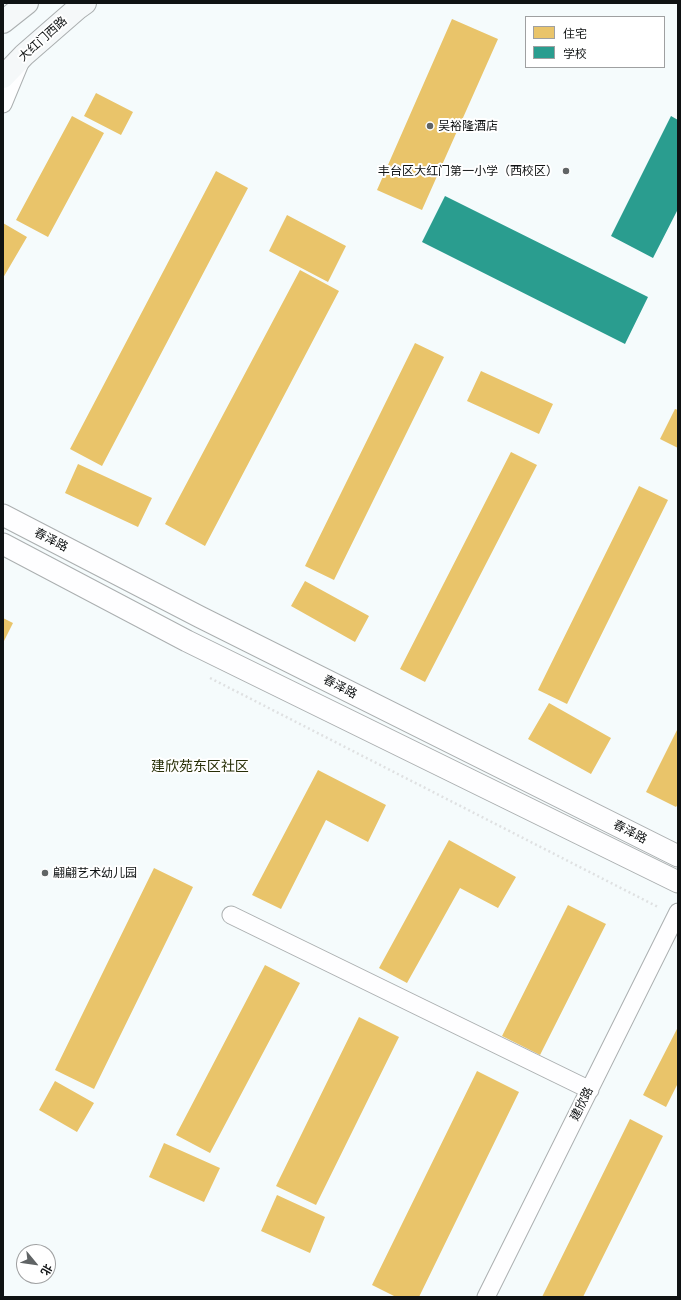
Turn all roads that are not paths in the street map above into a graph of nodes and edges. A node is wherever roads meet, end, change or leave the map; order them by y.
1 (86, 3) edge
2 (24, 55) junction
3 (3, 77) edge
4 (3, 104) edge
5 (3, 515) edge
6 (3, 544) edge
7 (678, 856) edge
8 (678, 882) edge
9 (677, 914) edge
10 (230, 915) dead end
11 (590, 1090) junction
12 (486, 1297) edge

1 - 2 main road, 大红门西路
2 - 3 main road, 大红门西路
2 - 4 street
5 - 7 street, 春泽路
6 - 8 street, 春泽路
9 - 11 street, 建欣路
10 - 11 street
11 - 12 street, 建欣路

